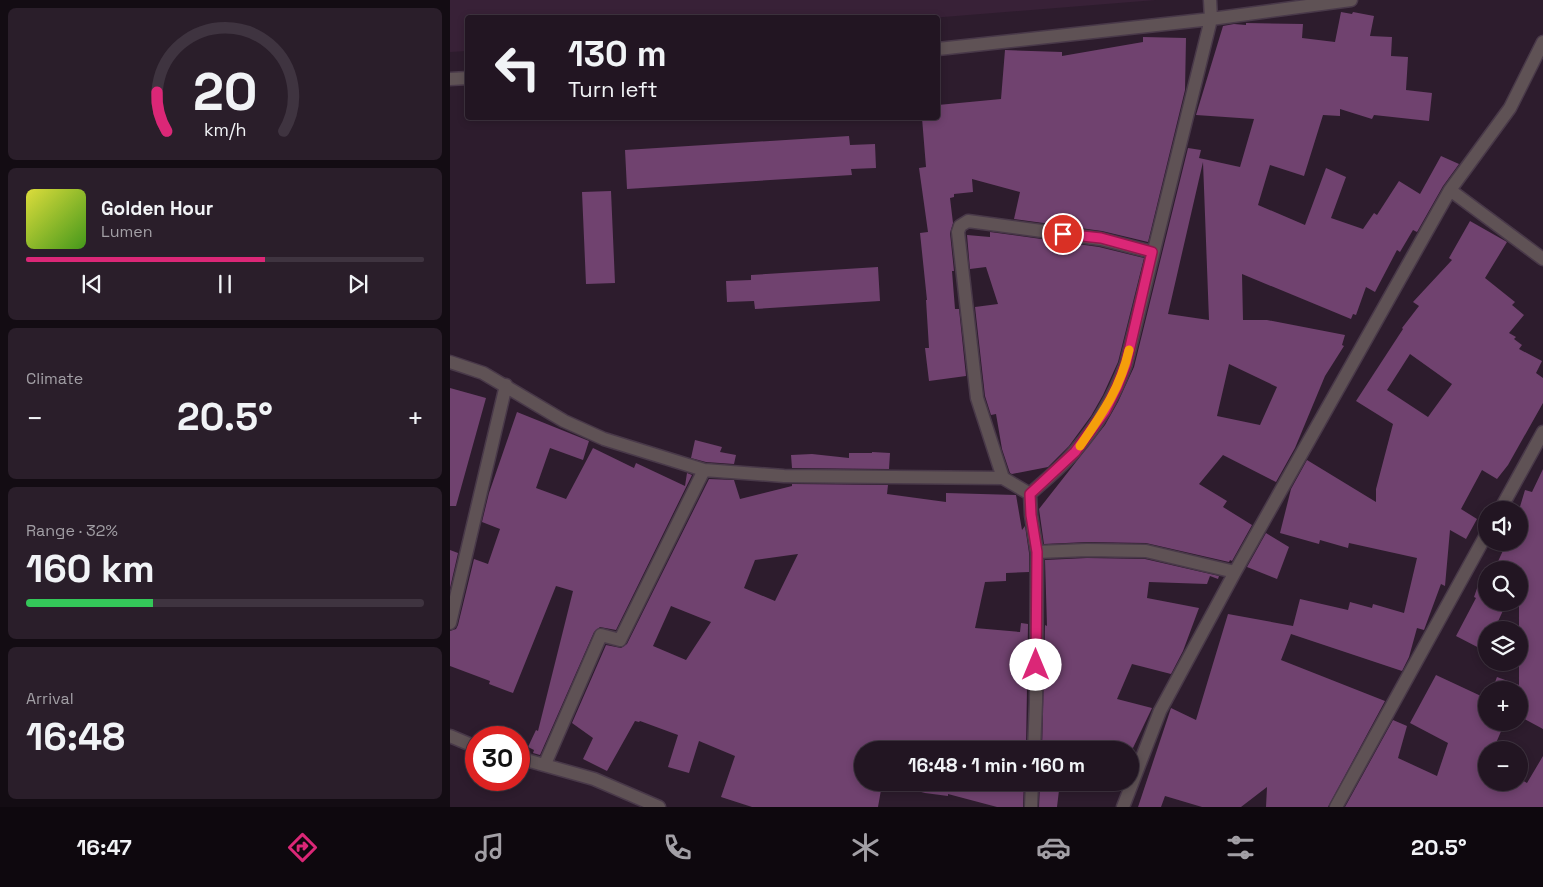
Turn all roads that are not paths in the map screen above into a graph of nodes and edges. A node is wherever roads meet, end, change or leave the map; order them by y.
1 (1210, 0) edge
2 (1351, 0) edge
3 (1211, 18) junction
4 (1543, 42) edge
5 (940, 49) edge
6 (465, 78) edge
7 (450, 79) edge
8 (1450, 190) junction
9 (1152, 252) junction
10 (1543, 259) edge
11 (450, 362) edge
12 (506, 385) junction
13 (1543, 432) edge
14 (704, 470) junction
15 (1003, 478) junction
16 (1030, 494) junction
17 (1505, 501) edge
18 (1478, 549) edge
19 (1037, 552) junction
20 (1235, 572) junction
21 (450, 624) edge
22 (450, 736) edge
23 (1034, 741) edge
24 (465, 742) edge
25 (530, 761) edge
26 (545, 764) junction
27 (1031, 791) edge
28 (659, 807) edge
29 (1030, 807) edge
30 (1123, 807) edge
31 (1336, 807) edge

1 - 3 street
2 - 3 street
3 - 5 street
3 - 9 street
4 - 8 street
6 - 7 street
8 - 10 street
8 - 20 street
9 - 15 street
9 - 16 street
11 - 12 street
12 - 14 street
12 - 21 street
13 - 17 street
14 - 15 street
14 - 26 street
15 - 16 street
16 - 19 street
18 - 31 street
19 - 20 street
19 - 23 street
20 - 30 street
22 - 24 street
25 - 26 street
26 - 28 street
27 - 29 street

